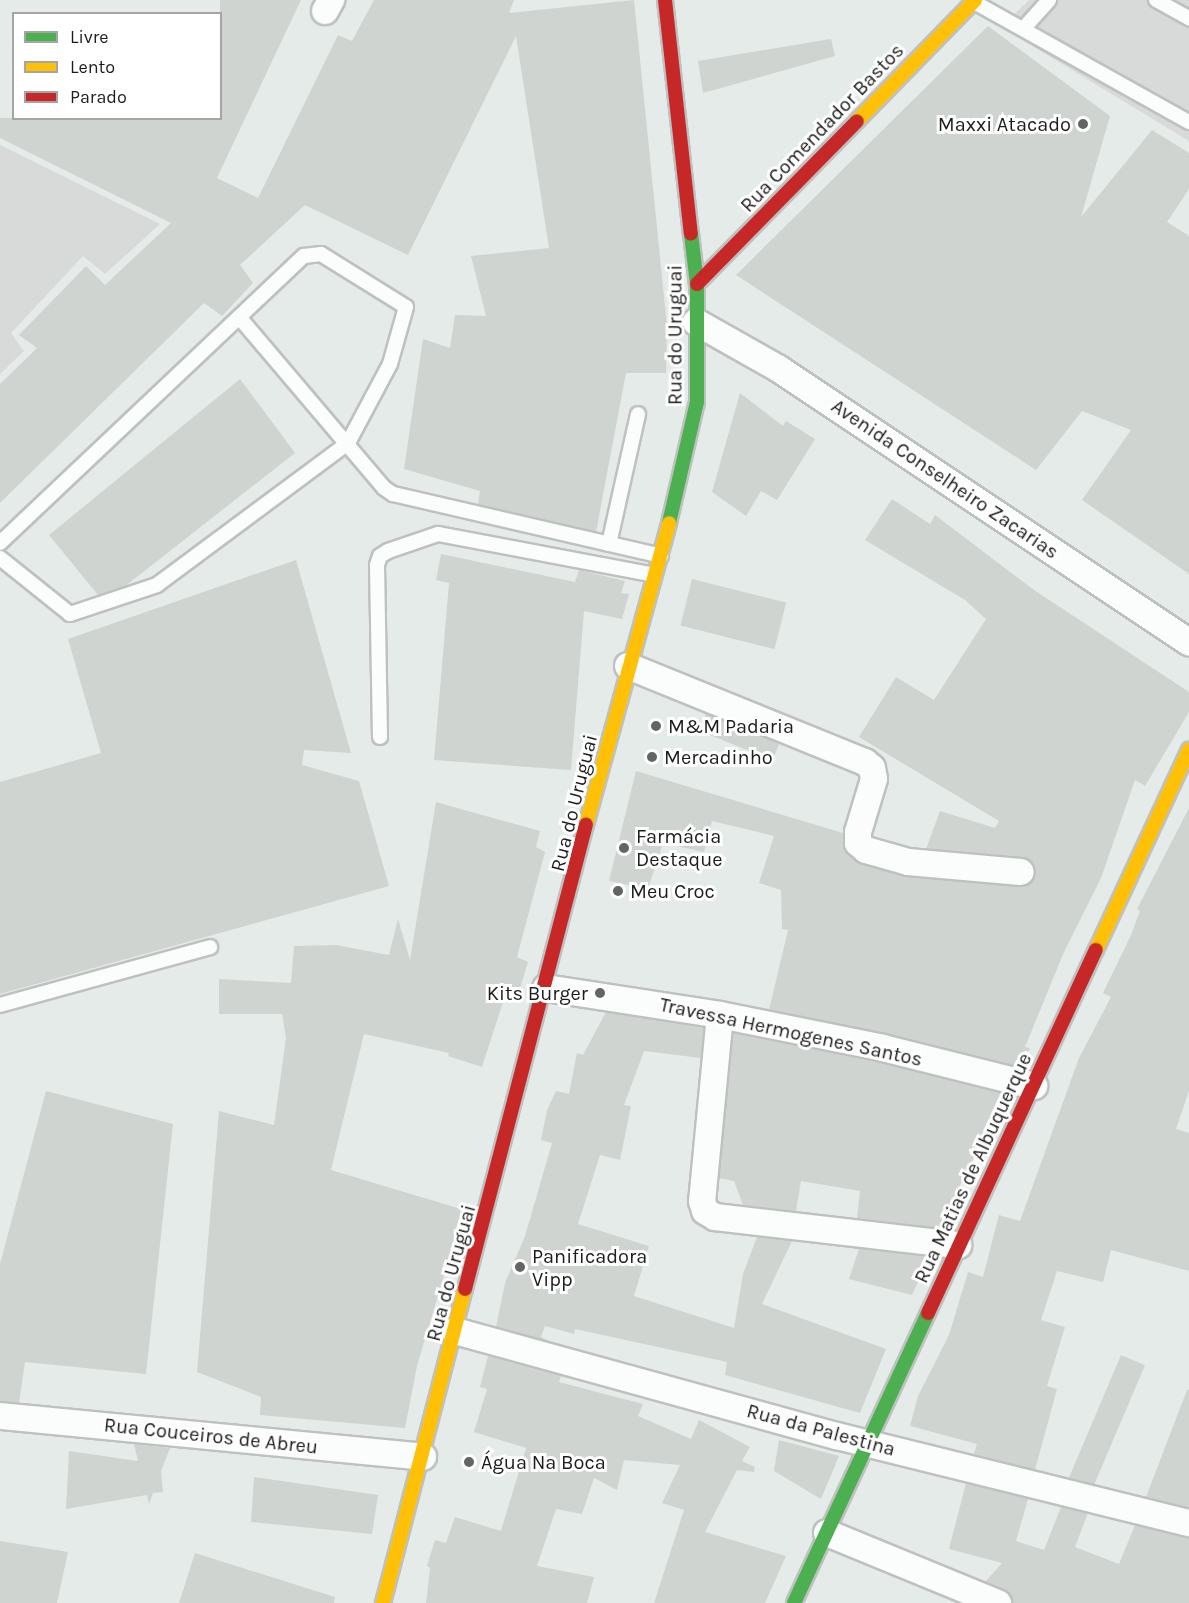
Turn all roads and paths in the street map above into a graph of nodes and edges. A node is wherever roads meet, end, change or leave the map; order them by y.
1 (665, 0) edge
2 (1049, 0) edge
3 (1156, 0) edge
4 (975, 1) edge
5 (1189, 18) edge
6 (1023, 29) junction
7 (1189, 122) edge
8 (697, 284) junction
9 (239, 317) junction
10 (696, 322) junction
11 (638, 414) dead end
12 (348, 443) junction
13 (0, 543) edge
14 (609, 544) junction
15 (661, 556) junction
16 (0, 558) edge
17 (655, 575) junction
18 (1189, 642) edge
19 (628, 666) junction
20 (380, 736) dead end
21 (1189, 750) edge
22 (1022, 872) dead end
23 (210, 947) dead end
24 (546, 988) junction
25 (0, 1005) edge
26 (720, 1015) junction
27 (1035, 1086) junction
28 (958, 1245) junction
29 (455, 1331) junction
30 (0, 1416) edge
31 (866, 1442) junction
32 (423, 1457) junction
33 (1189, 1522) edge
34 (827, 1533) junction
35 (383, 1603) edge
36 (794, 1603) edge
37 (998, 1603) edge

1 - 8 street, Rua do Uruguai
2 - 6 lane
3 - 5 lane
4 - 6 lane
4 - 8 street, Rua Comendador Bastos
6 - 7 lane
8 - 10 street, Rua do Uruguai
9 - 12 lane
9 - 12 lane
9 - 13 lane
10 - 15 street, Rua do Uruguai
10 - 18 street, Avenida Conselheiro Zacarias
11 - 14 lane
12 - 14 lane
12 - 16 lane
14 - 15 lane
15 - 17 street, Rua do Uruguai
17 - 19 street, Rua do Uruguai
17 - 20 lane
19 - 22 street
19 - 24 street, Rua do Uruguai
21 - 27 street, Rua Matias de Albuquerque
23 - 25 lane
24 - 26 street, Travessa Hermogenes Santos
24 - 29 street, Rua do Uruguai
26 - 27 street, Travessa Hermogenes Santos
26 - 28 street
27 - 28 street, Rua Matias de Albuquerque
28 - 31 street, Rua Matias de Albuquerque
29 - 31 street, Rua da Palestina
29 - 32 street, Rua do Uruguai
30 - 32 street, Rua Couceiros de Abreu
31 - 33 street, Rua da Palestina
31 - 34 street, Rua Matias de Albuquerque
32 - 35 street, Rua do Uruguai
34 - 36 street, Rua Matias de Albuquerque
34 - 37 street

